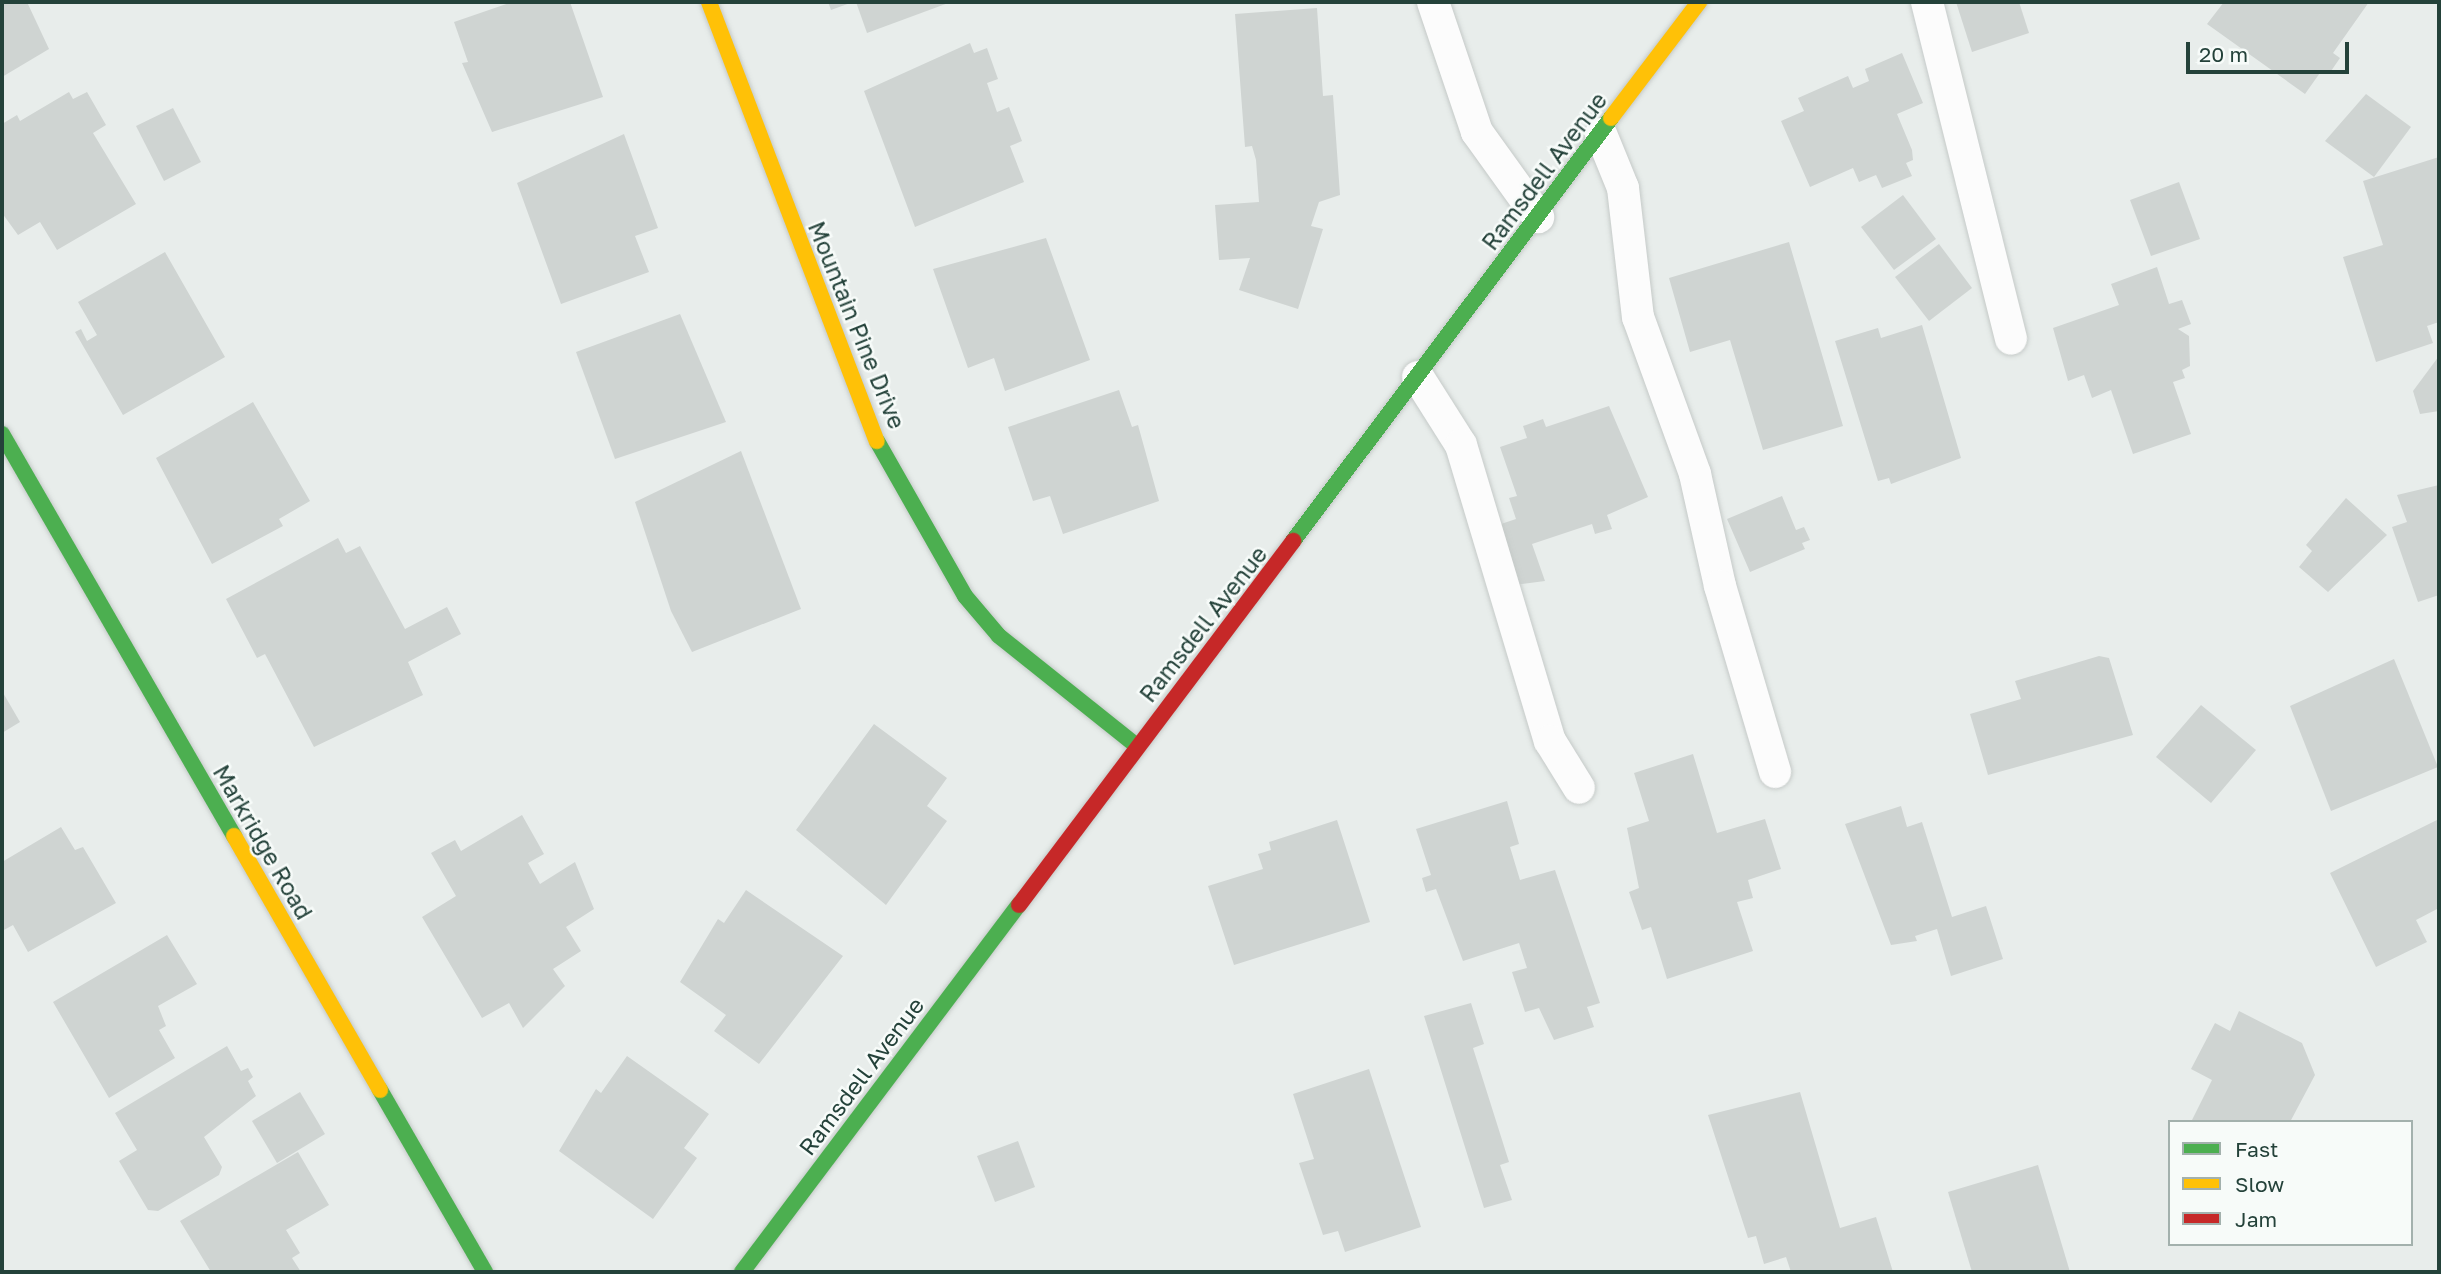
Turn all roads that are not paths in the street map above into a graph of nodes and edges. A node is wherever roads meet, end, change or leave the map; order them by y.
1 (709, 2) edge
2 (1433, 2) edge
3 (1699, 2) edge
4 (1927, 2) edge
5 (1601, 134) junction
6 (1538, 217) junction
7 (2011, 339) dead end
8 (1418, 377) junction
9 (2, 434) edge
10 (1137, 746) junction
11 (1775, 772) dead end
12 (1579, 788) dead end
13 (485, 1272) edge
14 (742, 1272) edge

1 - 10 street, Mountain Pine Drive
2 - 6 lane
3 - 5 street, Ramsdell Avenue
4 - 7 lane
5 - 6 street, Ramsdell Avenue
5 - 11 lane
6 - 8 street, Ramsdell Avenue
8 - 10 street, Ramsdell Avenue
8 - 12 lane
9 - 13 street, Markridge Road
10 - 14 street, Ramsdell Avenue

